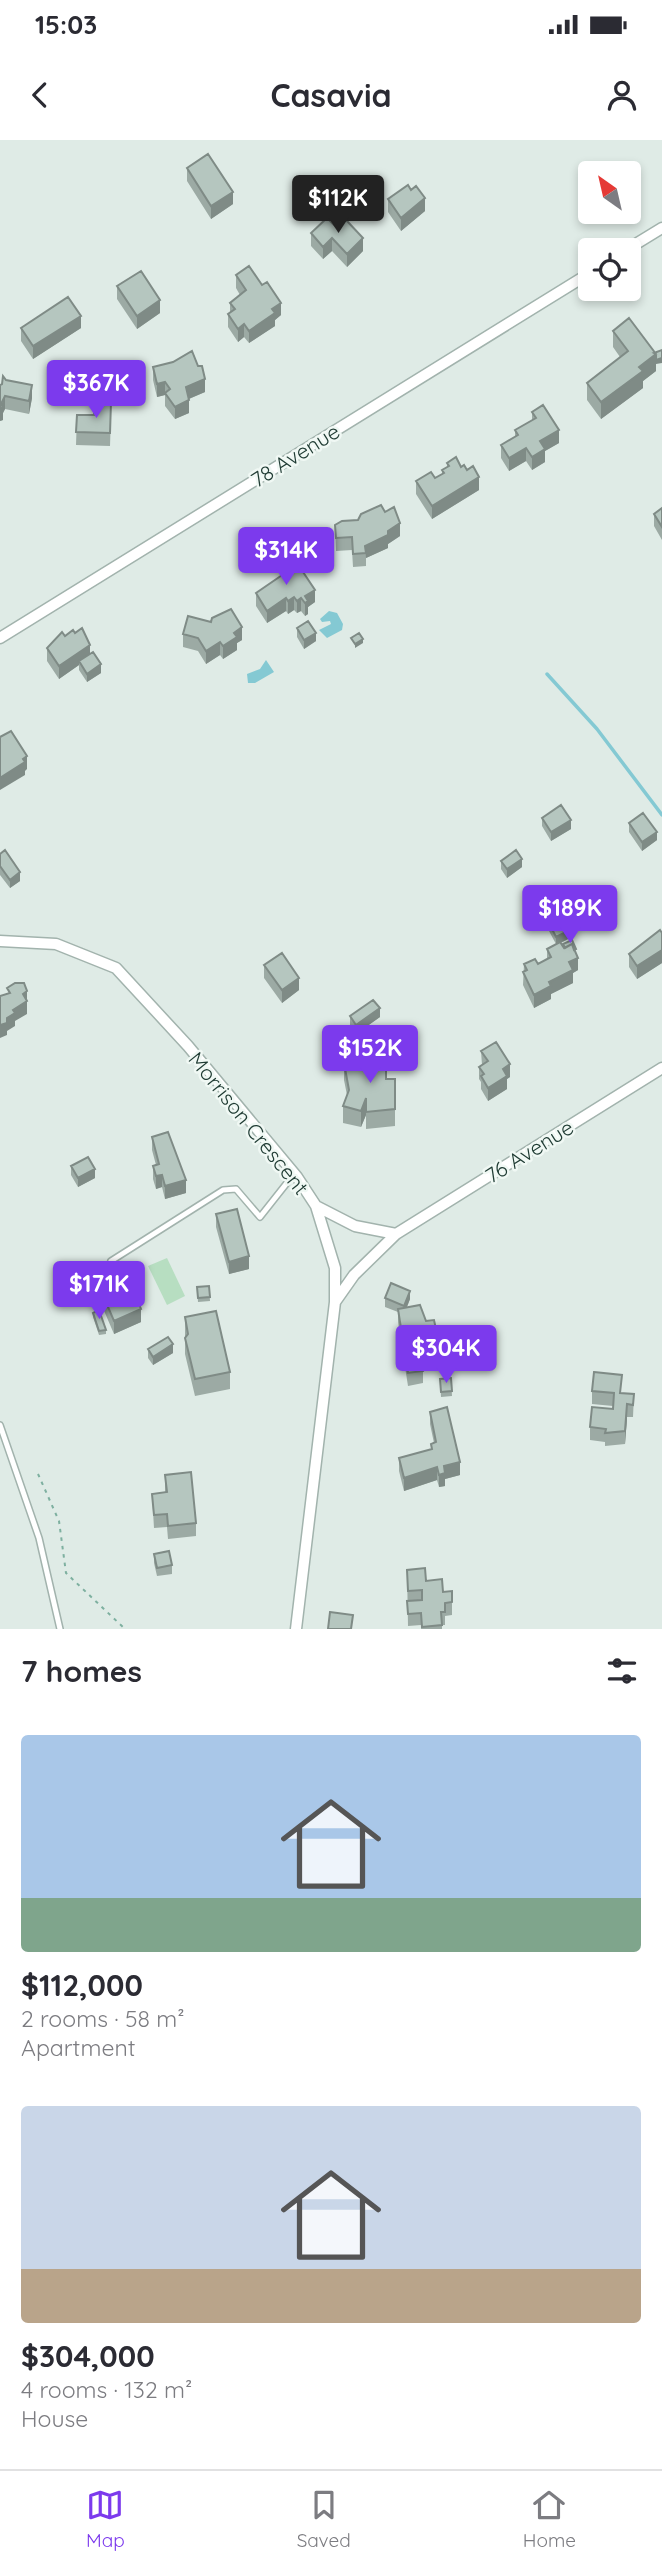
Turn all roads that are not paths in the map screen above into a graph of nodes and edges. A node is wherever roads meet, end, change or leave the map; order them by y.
1 (662, 228) edge
2 (641, 241) edge
3 (578, 280) edge
4 (0, 638) edge
5 (0, 941) edge
6 (662, 1068) edge
7 (294, 1174) junction
8 (316, 1206) junction
9 (396, 1234) junction
10 (111, 1261) dead end
11 (335, 1302) junction
12 (0, 1425) edge
13 (60, 1629) edge
14 (296, 1629) edge

1 - 2 street
3 - 4 street, 78 Avenue
5 - 7 street, Morrison Crescent
6 - 9 street, 76 Avenue
7 - 8 street, Morrison Crescent
7 - 10 lane
8 - 9 street
8 - 11 street, Morrison Crescent
9 - 11 street, 76 Avenue
11 - 14 street, Morrison Crescent
12 - 13 lane

